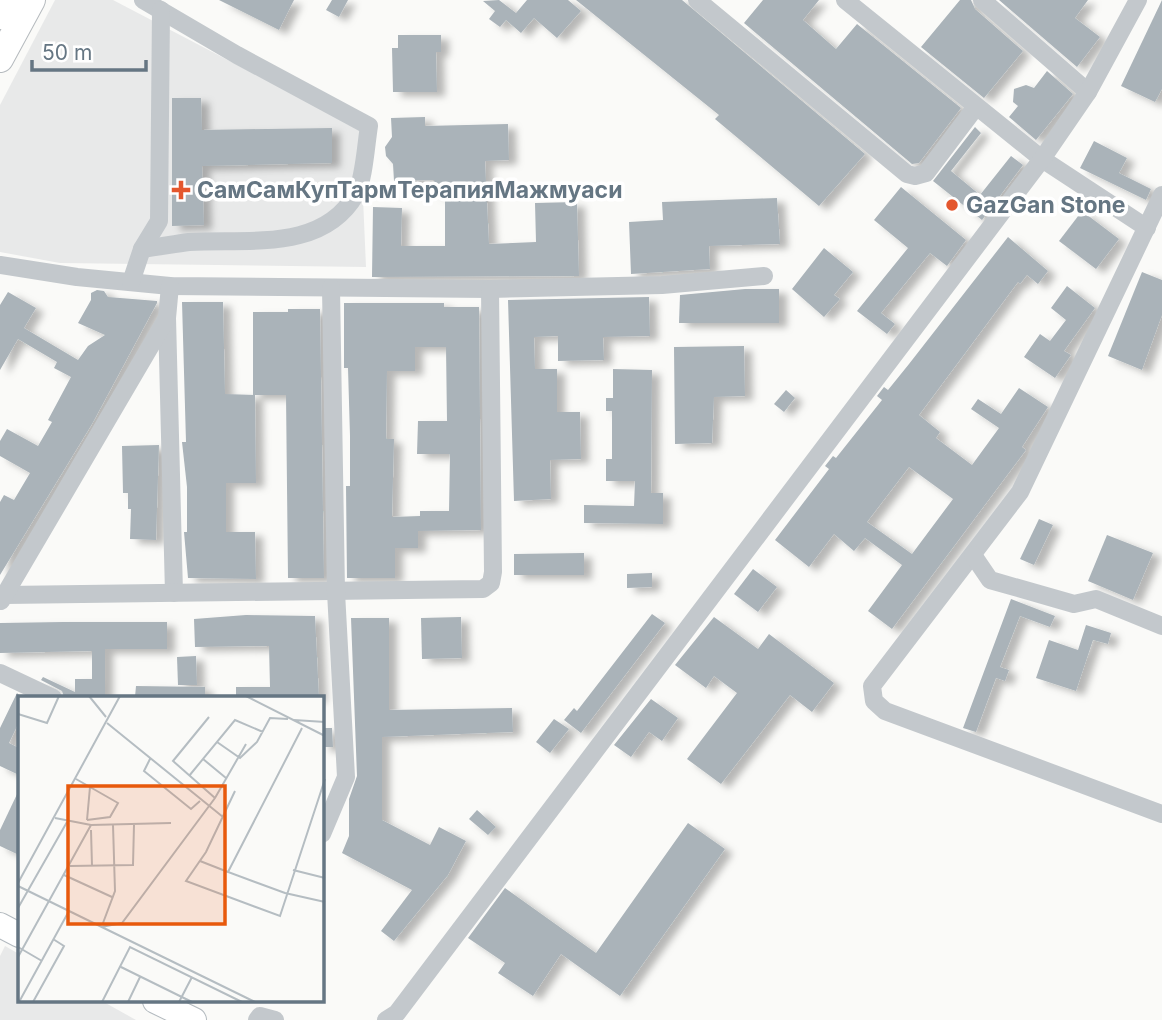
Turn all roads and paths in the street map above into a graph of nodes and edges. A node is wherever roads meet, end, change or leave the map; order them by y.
1 (9, 0) edge
2 (32, 0) edge
3 (143, 0) edge
4 (697, 0) edge
5 (845, 0) edge
6 (982, 0) edge
7 (1138, 0) edge
8 (161, 10) junction
9 (0, 16) edge
10 (0, 59) edge
11 (1088, 92) junction
12 (975, 108) junction
13 (1042, 159) junction
14 (1162, 195) edge
15 (1147, 228) junction
16 (142, 249) junction
17 (0, 265) edge
18 (764, 276) dead end
19 (131, 282) junction
20 (170, 286) junction
21 (331, 288) junction
22 (490, 289) junction
23 (167, 318) junction
24 (973, 555) junction
25 (335, 592) junction
26 (174, 593) junction
27 (2, 599) edge
28 (1162, 626) edge
29 (0, 673) edge
30 (49, 696) edge
31 (1162, 814) edge
32 (324, 826) edge
33 (157, 1002) edge
34 (194, 1020) edge
35 (386, 1020) edge

1 - 9 main road
2 - 10 main road
3 - 8 street
4 - 12 street
5 - 12 street
6 - 11 street
7 - 11 street
8 - 16 street
8 - 16 street
11 - 13 street
12 - 13 street
13 - 15 street
13 - 35 street
14 - 15 street
15 - 24 street
16 - 19 street
17 - 19 street
18 - 22 street
19 - 20 street
20 - 21 street
20 - 23 street
21 - 22 street
21 - 25 street
22 - 25 street
23 - 26 street
23 - 27 street
24 - 28 street
24 - 31 street
25 - 26 street
25 - 32 street
26 - 27 street
29 - 30 street
33 - 34 street

